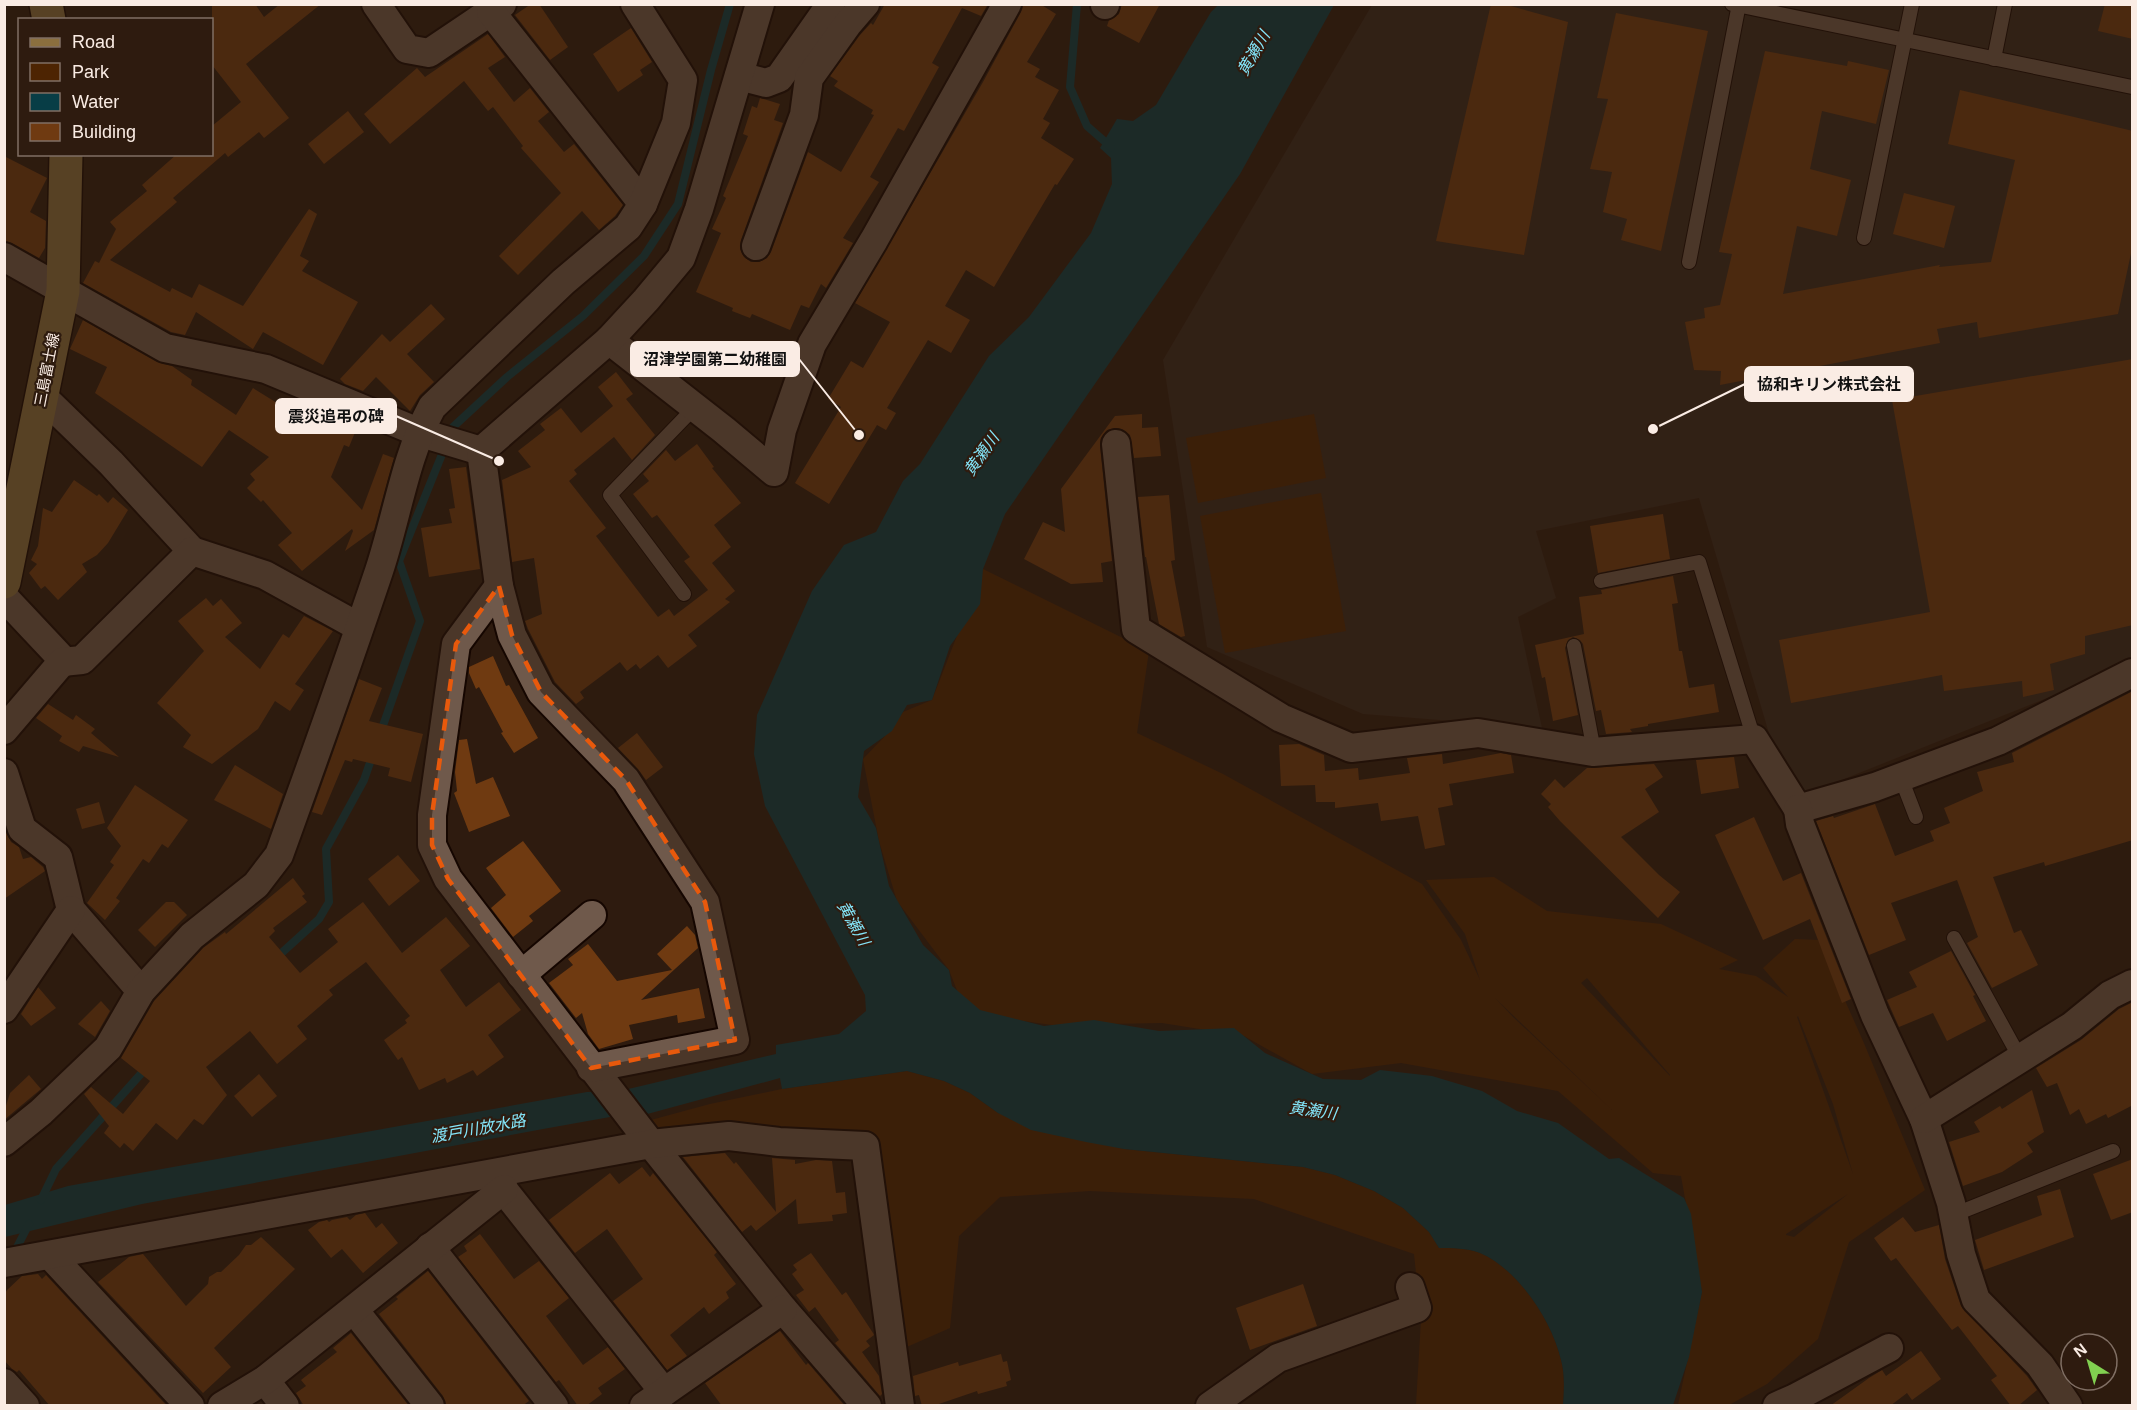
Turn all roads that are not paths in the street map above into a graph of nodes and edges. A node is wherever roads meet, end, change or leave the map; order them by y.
1 (376, 4) edge
2 (635, 4) edge
3 (760, 4) edge
4 (831, 4) edge
5 (865, 4) edge
6 (1006, 4) edge
7 (1912, 4) edge
8 (2005, 4) edge
9 (1736, 5) edge
10 (496, 8) edge
11 (1905, 40) junction
12 (1994, 59) junction
13 (738, 76) junction
14 (2133, 87) edge
15 (66, 156) edge
16 (643, 204) junction
17 (1864, 238) dead end
18 (756, 246) dead end
19 (4, 257) edge
20 (1689, 262) dead end
21 (63, 291) junction
22 (609, 340) junction
23 (42, 396) junction
24 (695, 407) junction
25 (418, 432) junction
26 (1116, 444) dead end
27 (481, 451) junction
28 (192, 551) junction
29 (5, 579) edge
30 (1601, 581) dead end
31 (499, 586) junction
32 (684, 594) dead end
33 (359, 627) junction
34 (1574, 646) dead end
35 (65, 662) junction
36 (2133, 673) edge
37 (4, 730) edge
38 (1754, 739) junction
39 (1594, 751) junction
40 (4, 772) edge
41 (1901, 778) junction
42 (1798, 809) junction
43 (1916, 817) dead end
44 (71, 910) junction
45 (592, 915) dead end
46 (1954, 938) dead end
47 (521, 975) junction
48 (2133, 984) edge
49 (141, 991) junction
50 (4, 1009) edge
51 (2020, 1058) junction
52 (591, 1068) junction
53 (1924, 1119) junction
54 (4, 1142) edge
55 (651, 1144) junction
56 (2113, 1151) dead end
57 (497, 1181) junction
58 (1953, 1215) junction
59 (430, 1247) junction
60 (50, 1255) junction
61 (4, 1263) edge
62 (1410, 1287) dead end
63 (783, 1309) junction
64 (354, 1310) junction
65 (1889, 1348) dead end
66 (265, 1380) junction
67 (4, 1383) edge
68 (654, 1399) edge
69 (25, 1406) edge
70 (190, 1406) edge
71 (222, 1406) edge
72 (285, 1406) edge
73 (430, 1406) edge
74 (554, 1406) edge
75 (867, 1406) edge
76 (900, 1406) edge
77 (1210, 1406) edge
78 (1777, 1406) edge
79 (2068, 1406) edge

1 - 10 street
2 - 16 street
3 - 13 street
4 - 13 street
5 - 18 street
6 - 24 street
7 - 11 lane
8 - 12 lane
9 - 11 lane
9 - 20 lane
10 - 16 street
11 - 12 lane
11 - 17 lane
12 - 14 lane
13 - 22 street
15 - 21 main road, 三島富士線
16 - 25 street
19 - 21 street
21 - 23 main road, 三島富士線
21 - 25 street
22 - 24 street
22 - 27 street
23 - 28 street
23 - 29 main road, 三島富士線
24 - 32 lane
25 - 27 street
25 - 33 street
26 - 39 street
27 - 31 street
28 - 33 street
28 - 35 street
29 - 35 street
30 - 38 lane
31 - 47 street
31 - 52 street
33 - 49 street
34 - 39 lane
35 - 37 street
36 - 41 street
38 - 39 street
38 - 42 street
40 - 44 street
41 - 42 street
41 - 43 lane
42 - 53 street
44 - 49 street
44 - 50 street
45 - 47 street
46 - 51 lane
47 - 52 street
48 - 51 street
49 - 54 street
51 - 53 street
52 - 55 street
53 - 58 street
55 - 57 street
55 - 63 street
55 - 76 street
56 - 58 lane
57 - 59 street
57 - 60 street
57 - 68 street
58 - 79 street
59 - 64 street
59 - 74 street
60 - 61 street
60 - 70 street
62 - 77 street
63 - 68 street
63 - 75 street
64 - 66 street
64 - 73 street
65 - 78 street
66 - 71 street
66 - 72 street
67 - 69 street

